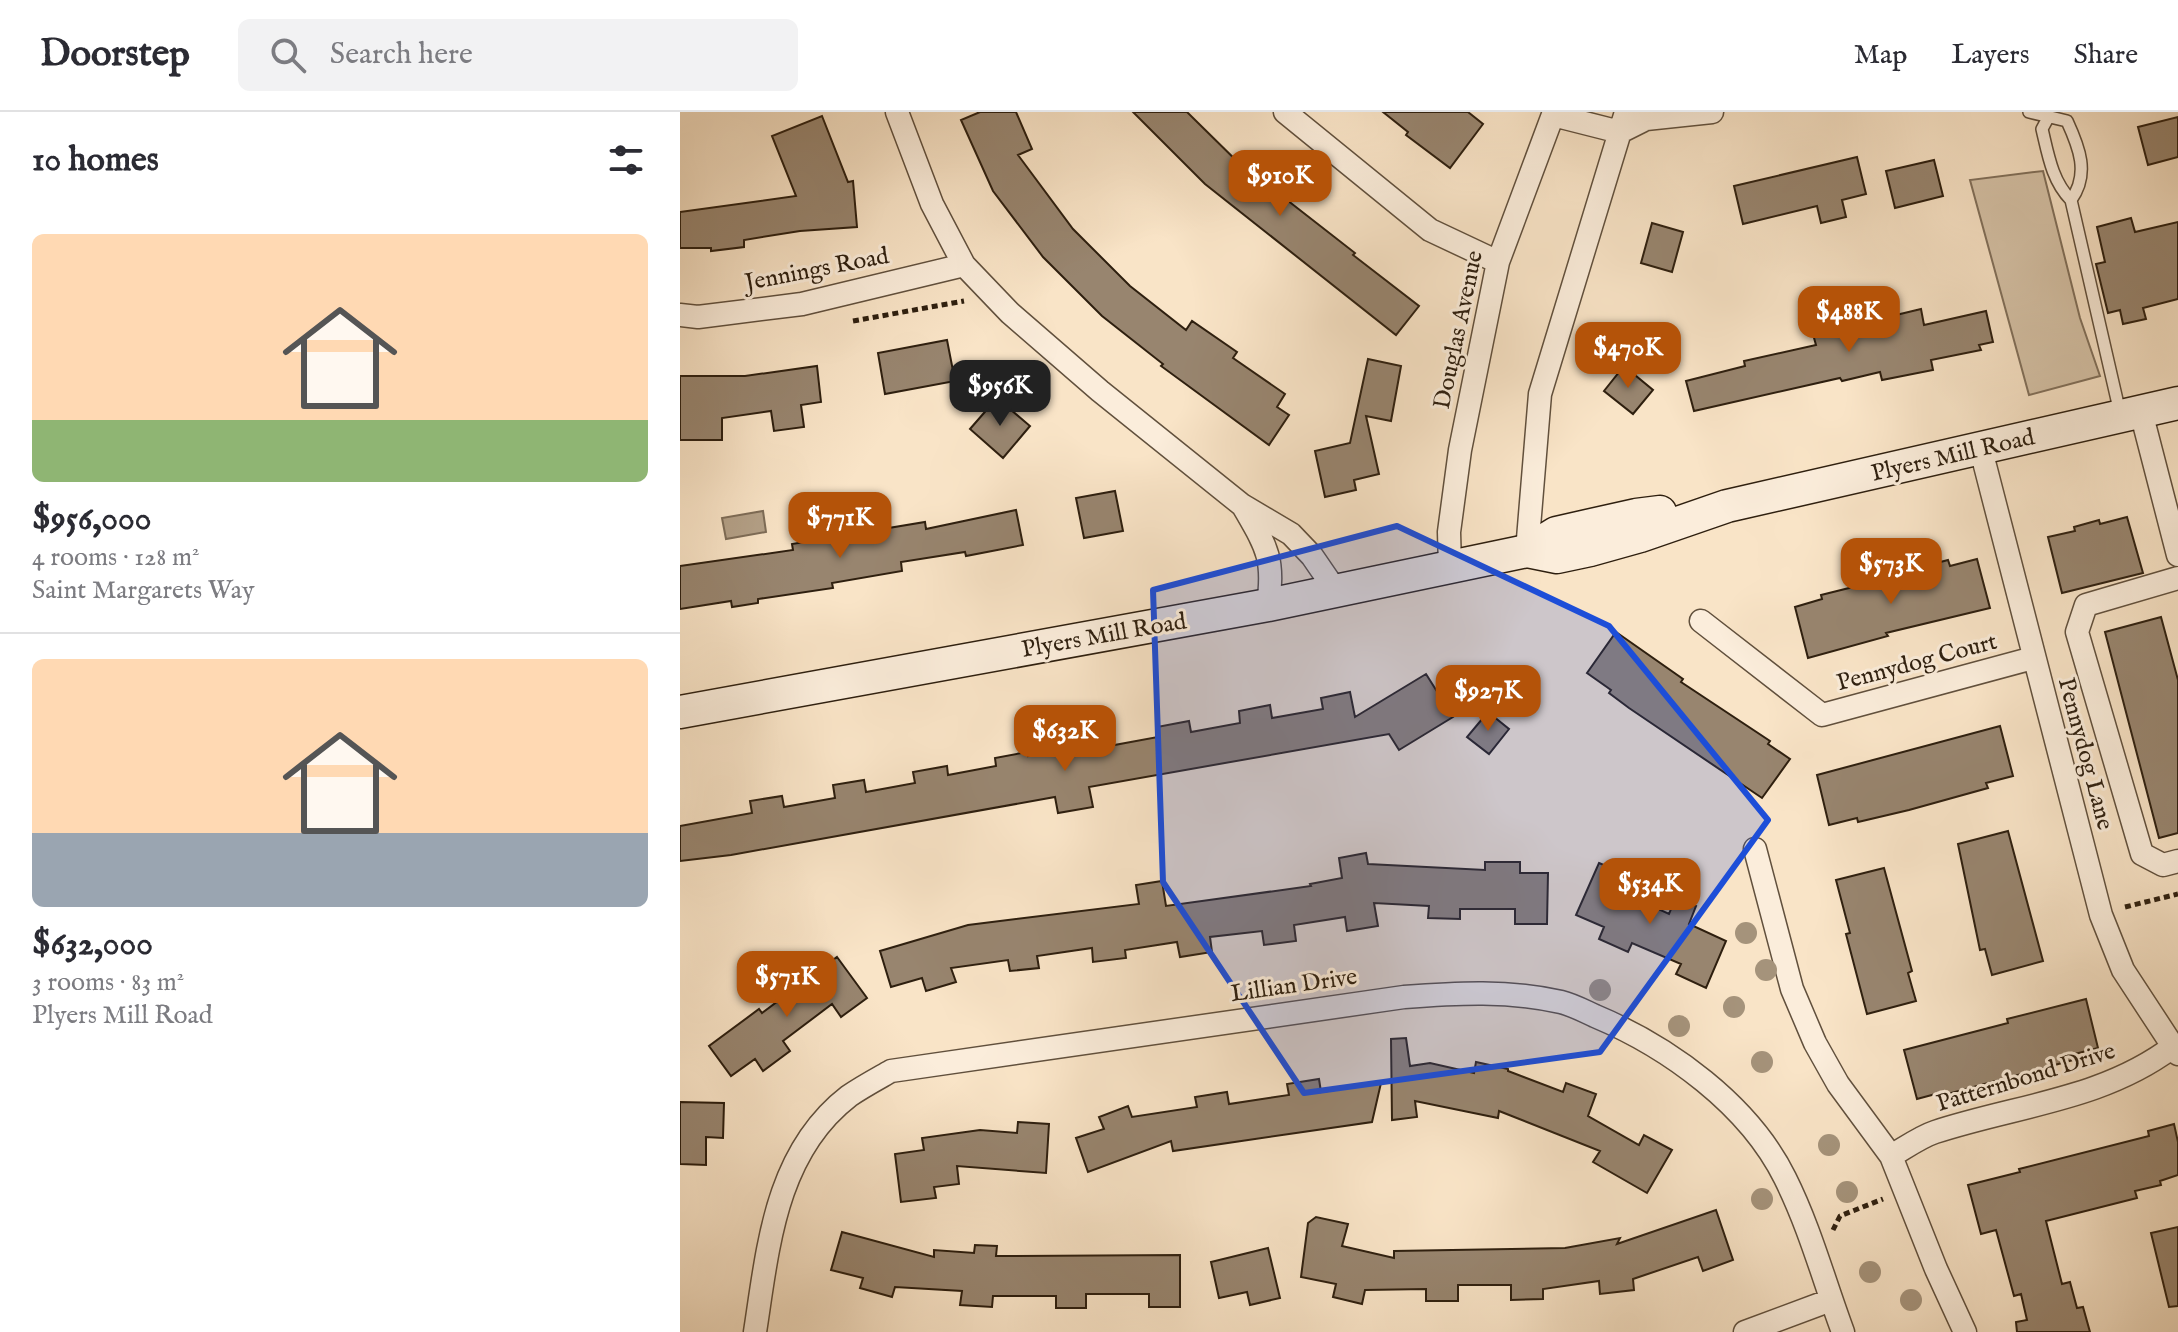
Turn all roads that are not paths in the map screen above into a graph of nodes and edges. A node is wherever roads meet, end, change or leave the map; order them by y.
1 (897, 112) edge
2 (1285, 112) edge
3 (1712, 112) edge
4 (2029, 112) edge
5 (1554, 113) edge
6 (2049, 116) junction
7 (1623, 122) edge
8 (2071, 200) junction
9 (1498, 262) junction
10 (964, 265) junction
11 (680, 315) edge
12 (2178, 403) edge
13 (2131, 414) junction
14 (1981, 450) junction
15 (1242, 505) junction
16 (1527, 551) junction
17 (2178, 555) edge
18 (1450, 567) junction
19 (2178, 578) edge
20 (1336, 591) junction
21 (1268, 605) junction
22 (1701, 621) dead end
23 (2033, 658) junction
24 (680, 712) edge
25 (1755, 849) dead end
26 (2178, 861) edge
27 (2176, 1050) edge
28 (1891, 1156) junction
29 (1831, 1300) junction
30 (755, 1332) edge
31 (1745, 1332) edge
32 (1843, 1332) edge
33 (1965, 1332) edge

1 - 10 street
2 - 9 street
3 - 7 street
4 - 6 lane
5 - 7 street
5 - 9 street, Douglas Avenue
6 - 8 lane
6 - 8 lane
7 - 16 street
8 - 13 lane
9 - 18 street, Douglas Avenue
10 - 11 street, Jennings Road
10 - 15 street
12 - 13 street, Plyers Mill Road
13 - 14 street, Plyers Mill Road
13 - 17 street
14 - 16 street, Plyers Mill Road
14 - 23 street, Pennydog Lane
15 - 20 street
15 - 21 street
16 - 18 street, Plyers Mill Road
18 - 20 street, Plyers Mill Road
19 - 26 street
20 - 21 street, Plyers Mill Road
21 - 24 street, Plyers Mill Road
22 - 23 street, Pennydog Court
23 - 27 street, Pennydog Lane
25 - 28 street
27 - 28 street, Patternbond Drive
28 - 33 street
29 - 30 street, Lillian Drive
29 - 31 street
29 - 32 street, Lillian Drive

